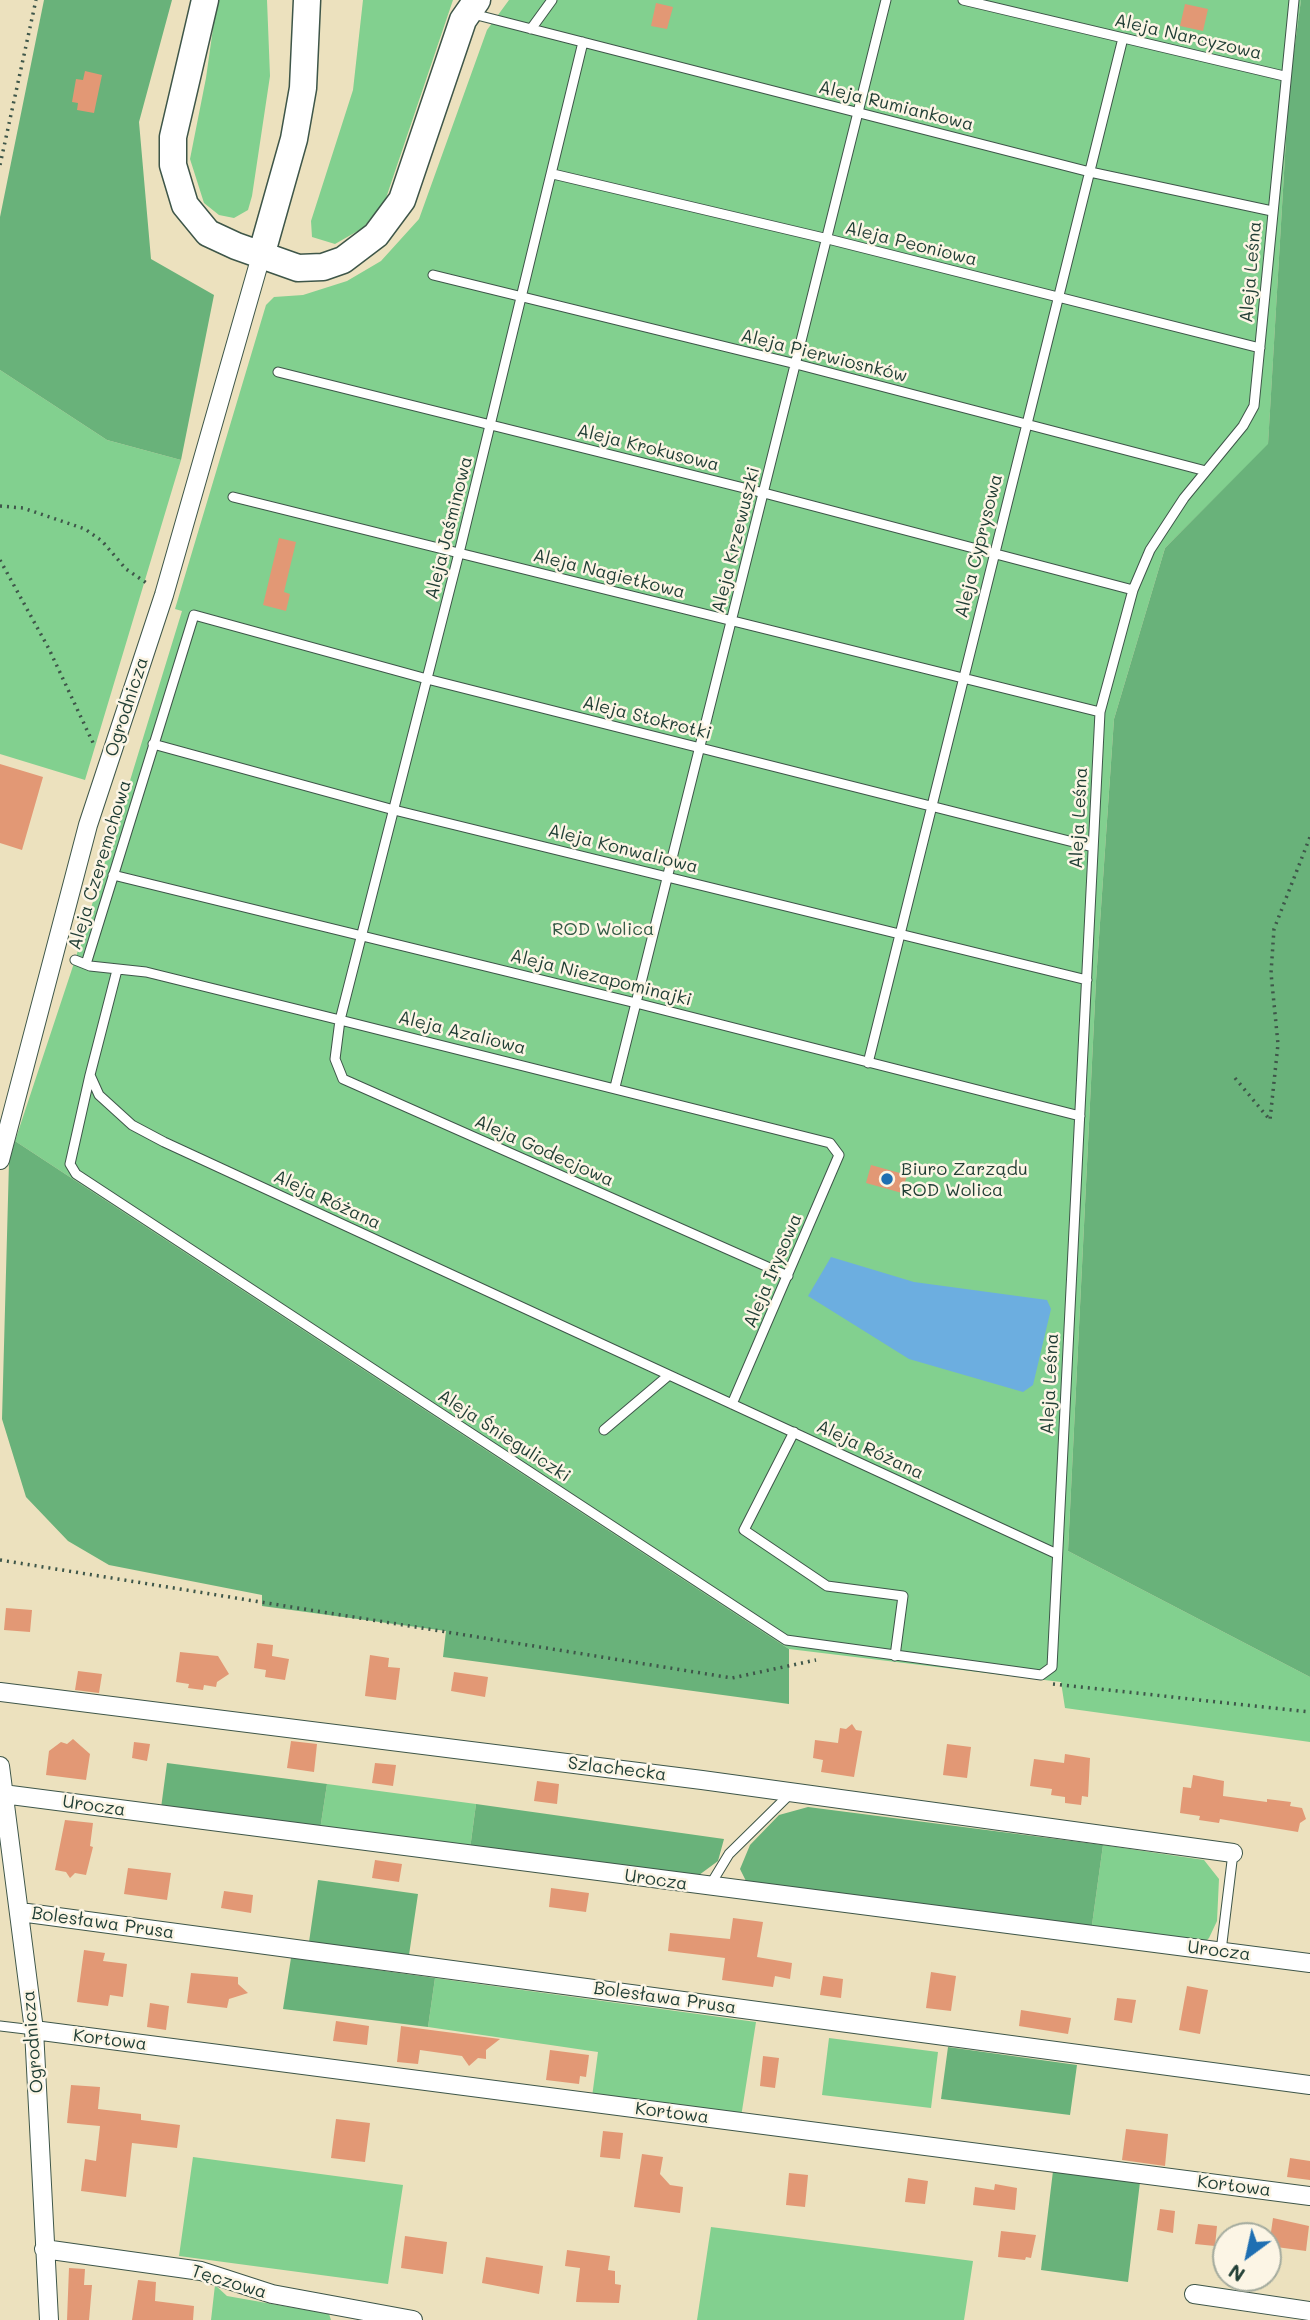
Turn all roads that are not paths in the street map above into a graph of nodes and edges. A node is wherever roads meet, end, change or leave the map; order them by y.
1 (205, 0) edge
2 (307, 0) edge
3 (552, 0) edge
4 (886, 0) edge
5 (963, 0) edge
6 (1294, 0) edge
7 (473, 6) edge
8 (531, 29) junction
9 (1123, 38) junction
10 (583, 42) junction
11 (1284, 76) junction
12 (859, 113) junction
13 (1090, 172) junction
14 (553, 174) junction
15 (1272, 211) junction
16 (828, 239) junction
17 (261, 256) junction
18 (433, 275) dead end
19 (522, 296) junction
20 (1057, 296) junction
21 (1260, 348) junction
22 (796, 364) junction
23 (278, 372) dead end
24 (1026, 424) junction
25 (491, 426) junction
26 (1206, 471) junction
27 (764, 493) junction
28 (233, 497) dead end
29 (993, 552) junction
30 (459, 553) junction
31 (1133, 590) junction
32 (194, 615) joint
33 (732, 621) junction
34 (427, 679) junction
35 (962, 679) junction
36 (1100, 712) junction
37 (153, 744) junction
38 (701, 747) junction
39 (931, 804) junction
40 (394, 810) junction
41 (1093, 847) junction
42 (113, 875) junction
43 (669, 876) junction
44 (899, 934) junction
45 (363, 935) junction
46 (75, 960) dead end
47 (86, 964) junction
48 (117, 970) junction
49 (1087, 980) junction
50 (636, 1003) junction
51 (341, 1020) junction
52 (868, 1063) junction
53 (90, 1074) junction
54 (615, 1087) junction
55 (1080, 1116) junction
56 (4, 1124) edge
57 (837, 1150) joint
58 (0, 1160) edge
59 (788, 1276) junction
60 (669, 1375) junction
61 (732, 1404) junction
62 (604, 1430) dead end
63 (794, 1432) junction
64 (1058, 1554) junction
65 (895, 1656) junction
66 (1042, 1679) joint
67 (0, 1692) edge
68 (0, 1766) edge
69 (3, 1794) junction
70 (790, 1794) junction
71 (1233, 1853) joint
72 (709, 1887) junction
73 (20, 1912) junction
74 (1221, 1951) junction
75 (1310, 1964) edge
76 (0, 2026) edge
77 (34, 2030) junction
78 (1310, 2085) edge
79 (1310, 2196) edge
80 (44, 2249) junction
81 (1194, 2294) dead end
82 (1310, 2311) edge
83 (49, 2320) edge
84 (414, 2320) edge

1 - 17 street
2 - 17 street
3 - 8 lane
4 - 12 lane, Aleja Krzewuszki
5 - 9 lane, Aleja Narcyzowa
6 - 11 lane, Aleja Leśna
7 - 8 lane, Aleja Rumiankowa
7 - 17 street
8 - 10 lane, Aleja Rumiankowa
9 - 11 lane, Aleja Narcyzowa
9 - 13 lane, Aleja Cyprysowa
10 - 12 lane, Aleja Rumiankowa
10 - 14 lane, Aleja Jaśminowa
11 - 15 lane, Aleja Leśna
12 - 13 lane, Aleja Rumiankowa
12 - 16 lane, Aleja Krzewuszki
13 - 15 lane, Aleja Rumiankowa
13 - 20 lane, Aleja Cyprysowa
14 - 16 lane, Aleja Peoniowa
14 - 19 lane, Aleja Jaśminowa
15 - 21 lane, Aleja Leśna
16 - 20 lane, Aleja Peoniowa
16 - 22 lane, Aleja Krzewuszki
17 - 56 street, Ogrodnicza
18 - 19 lane, Aleja Pierwiosnków
19 - 22 lane, Aleja Pierwiosnków
19 - 25 lane, Aleja Jaśminowa
20 - 21 lane, Aleja Peoniowa
20 - 24 lane, Aleja Cyprysowa
21 - 26 lane, Aleja Leśna
22 - 24 lane, Aleja Pierwiosnków
22 - 27 lane, Aleja Krzewuszki
23 - 25 lane, Aleja Krokusowa
24 - 26 lane, Aleja Pierwiosnków
24 - 29 lane, Aleja Cyprysowa
25 - 27 lane, Aleja Krokusowa
25 - 30 lane, Aleja Jaśminowa
26 - 31 lane, Aleja Leśna
27 - 29 lane, Aleja Krokusowa
27 - 33 lane, Aleja Krzewuszki
28 - 30 lane, Aleja Nagietkowa
29 - 31 lane, Aleja Krokusowa
29 - 35 lane, Aleja Cyprysowa
30 - 33 lane, Aleja Nagietkowa
30 - 34 lane, Aleja Jaśminowa
31 - 36 lane, Aleja Leśna
32 - 34 lane, Aleja Stokrotki
32 - 37 lane, Aleja Czeremchowa
33 - 35 lane, Aleja Nagietkowa
33 - 38 lane, Aleja Krzewuszki
34 - 38 lane, Aleja Stokrotki
34 - 40 lane, Aleja Jaśminowa
35 - 36 lane, Aleja Nagietkowa
35 - 39 lane, Aleja Cyprysowa
36 - 41 lane, Aleja Leśna
37 - 40 lane, Aleja Konwaliowa
37 - 42 lane, Aleja Czeremchowa
38 - 39 lane, Aleja Stokrotki
38 - 43 lane, Aleja Krzewuszki
39 - 41 lane, Aleja Stokrotki
39 - 44 lane, Aleja Cyprysowa
40 - 43 lane, Aleja Konwaliowa
40 - 45 lane, Aleja Jaśminowa
41 - 49 lane, Aleja Leśna
42 - 45 lane, Aleja Niezapominajki
42 - 47 lane, Aleja Czeremchowa
43 - 44 lane, Aleja Konwaliowa
43 - 50 lane, Aleja Krzewuszki
44 - 49 lane, Aleja Konwaliowa
44 - 52 lane, Aleja Cyprysowa
45 - 50 lane, Aleja Niezapominajki
45 - 51 lane, Aleja Jaśminowa
46 - 47 lane, Aleja Azaliowa
47 - 48 lane, Aleja Azaliowa
48 - 51 lane, Aleja Azaliowa
48 - 53 lane
49 - 55 lane, Aleja Leśna
50 - 52 lane, Aleja Niezapominajki
50 - 54 lane, Aleja Krzewuszki
51 - 54 lane, Aleja Azaliowa
51 - 59 lane, Aleja Godecjowa
52 - 55 lane, Aleja Niezapominajki
53 - 60 lane, Aleja Różana
53 - 65 lane, Aleja Śnieguliczki
54 - 57 lane, Aleja Azaliowa
55 - 64 lane, Aleja Leśna
56 - 58 street, Ogrodnicza
57 - 59 lane, Aleja Irysowa
59 - 61 lane, Aleja Irysowa
60 - 61 lane, Aleja Różana
60 - 62 lane
61 - 63 lane, Aleja Różana
63 - 64 lane, Aleja Różana
63 - 65 lane
64 - 66 lane, Aleja Leśna
65 - 66 lane, Aleja Śnieguliczki
67 - 70 street, Szlachecka
68 - 69 street, Ogrodnicza
69 - 72 street, Urocza
69 - 73 street, Ogrodnicza
70 - 71 street, Szlachecka
70 - 72 lane
71 - 74 lane
72 - 74 street, Urocza
73 - 77 street, Ogrodnicza
73 - 78 street, Bolesława Prusa
74 - 75 street, Urocza
76 - 77 lane
77 - 79 street, Kortowa
77 - 80 street, Ogrodnicza
80 - 83 street, Ogrodnicza
80 - 84 street, Tęczowa
81 - 82 street

